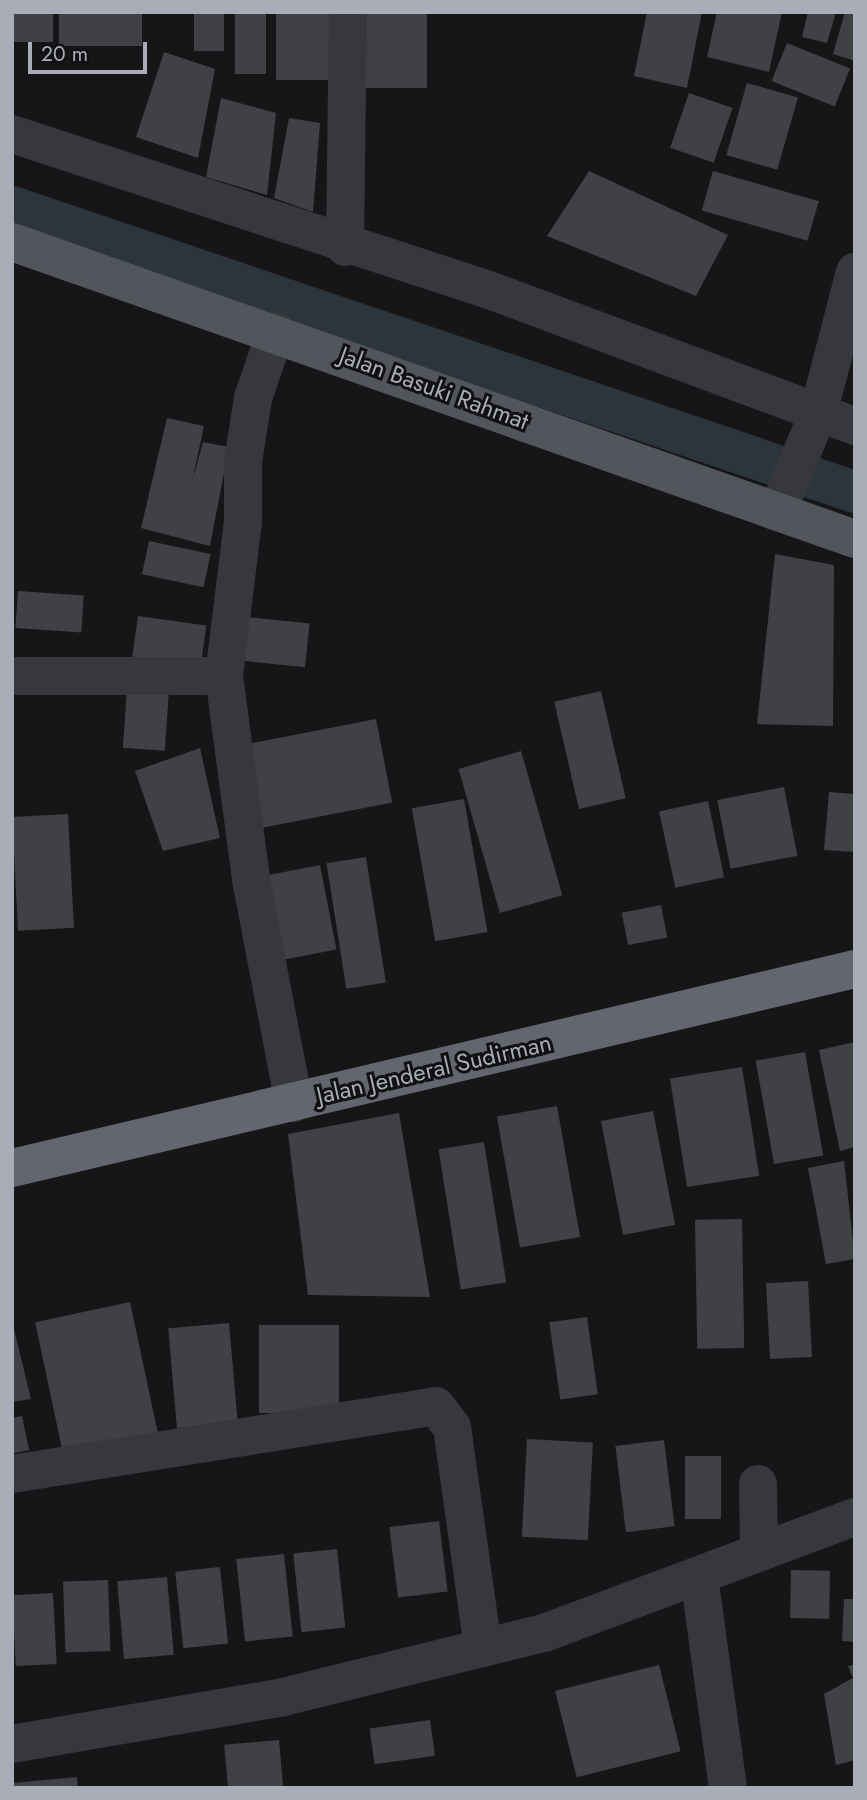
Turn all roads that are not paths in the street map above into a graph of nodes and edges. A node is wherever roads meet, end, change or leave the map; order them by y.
1 (348, 12) edge
2 (12, 134) edge
3 (12, 242) edge
4 (345, 247) junction
5 (855, 272) edge
6 (276, 331) junction
7 (818, 414) junction
8 (855, 426) edge
9 (777, 512) junction
10 (855, 539) edge
11 (12, 676) edge
12 (224, 676) junction
13 (855, 969) edge
14 (295, 1103) junction
15 (12, 1168) edge
16 (12, 1474) edge
17 (758, 1483) dead end
18 (855, 1517) edge
19 (759, 1549) junction
20 (699, 1576) junction
21 (483, 1648) junction
22 (12, 1744) edge
23 (728, 1788) edge

1 - 4 street
2 - 4 street
3 - 6 main road, Jalan Basuki Rahmat
4 - 7 street
5 - 7 street
6 - 9 main road, Jalan Basuki Rahmat
6 - 12 street
7 - 8 street
7 - 9 street
9 - 10 main road, Jalan Basuki Rahmat
11 - 12 street
12 - 14 street
13 - 14 highway, Jalan Jenderal Sudirman
14 - 15 highway, Jalan Jenderal Sudirman
16 - 21 street
17 - 19 street
18 - 19 street
19 - 20 street
20 - 21 street
20 - 23 street
21 - 22 street

